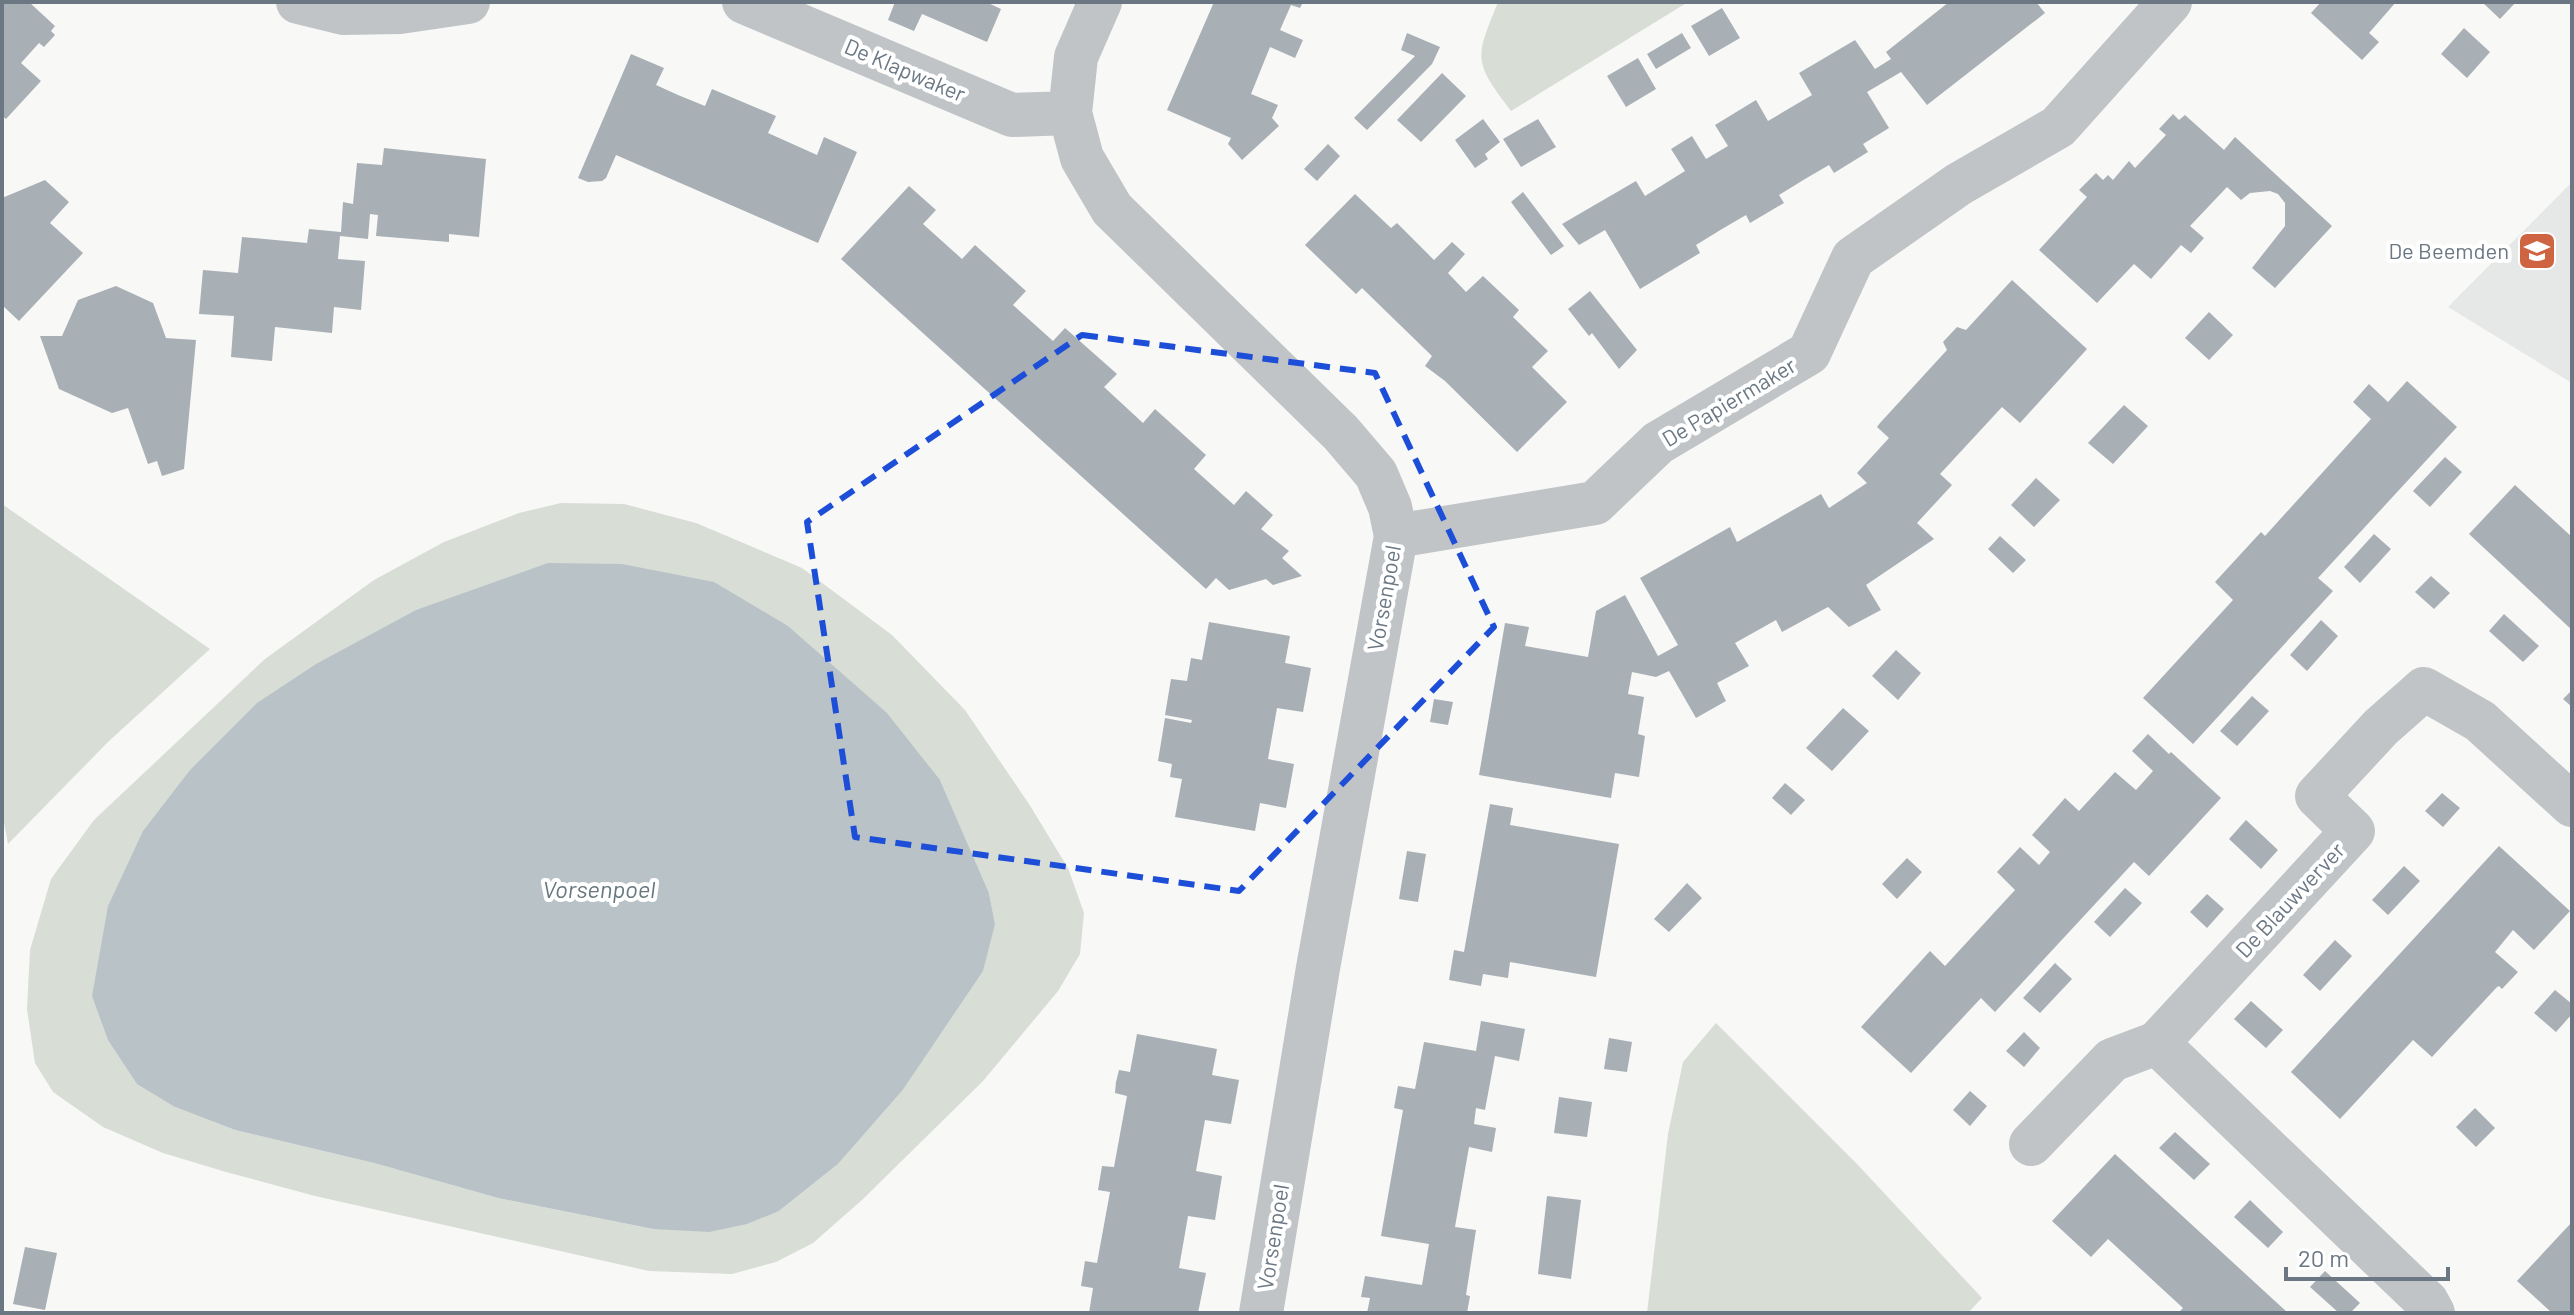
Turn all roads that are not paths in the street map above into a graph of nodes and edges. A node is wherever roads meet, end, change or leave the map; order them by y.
1 (298, 2) edge
2 (468, 2) edge
3 (744, 2) edge
4 (1100, 2) edge
5 (2170, 2) edge
6 (1070, 113) junction
7 (1396, 536) junction
8 (2572, 805) edge
9 (2157, 1043) junction
10 (2031, 1144) dead end
11 (1261, 1313) edge
12 (2433, 1313) edge

1 - 2 street
3 - 6 street, De Klapwaker
4 - 6 street, Vorsenpoel
5 - 7 street, De Papiermaker
6 - 7 street, Vorsenpoel
7 - 11 street, Vorsenpoel
8 - 9 street, De Blauwverver
9 - 10 street, De Blauwverver
9 - 12 street

